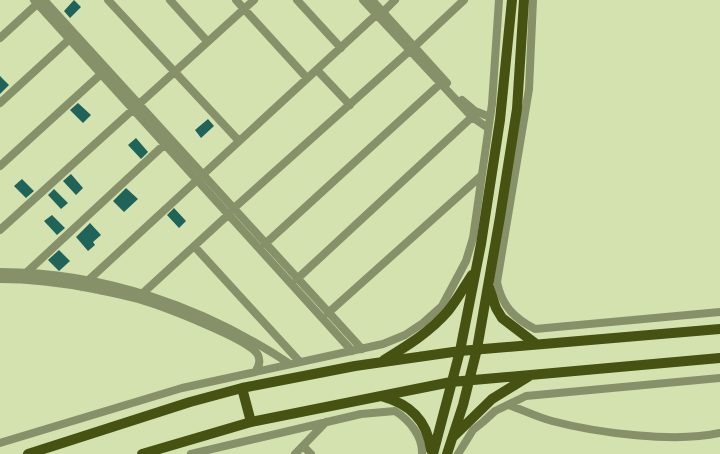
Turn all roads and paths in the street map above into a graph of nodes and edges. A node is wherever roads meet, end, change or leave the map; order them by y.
1 (108, 0) edge
2 (170, 0) edge
3 (236, 0) edge
4 (254, 0) edge
5 (298, 0) edge
6 (363, 0) edge
7 (372, 0) edge
8 (395, 0) edge
9 (464, 0) edge
10 (499, 0) edge
11 (512, 0) edge
12 (524, 0) edge
13 (533, 0) edge
14 (38, 1) edge
15 (244, 8) junction
16 (380, 13) junction
17 (72, 36) junction
18 (0, 38) edge
19 (207, 41) junction
20 (341, 48) junction
21 (412, 49) junction
22 (317, 70) junction
23 (175, 72) junction
24 (101, 74) junction
25 (307, 78) junction
26 (440, 84) junction
27 (0, 103) edge
28 (350, 105) junction
29 (136, 107) junction
30 (490, 117) junction
31 (472, 118) junction
32 (488, 128) junction
33 (239, 141) junction
34 (165, 144) junction
35 (0, 166) edge
36 (481, 176) junction
37 (200, 177) junction
38 (231, 212) junction
39 (0, 230) edge
40 (265, 244) junction
41 (194, 246) junction
42 (476, 270) junction
43 (0, 272) edge
44 (26, 273) junction
45 (0, 279) edge
46 (298, 279) junction
47 (88, 280) junction
48 (488, 285) junction
49 (81, 287) junction
50 (142, 293) junction
51 (720, 312) edge
52 (328, 313) junction
53 (720, 329) edge
54 (536, 344) junction
55 (477, 349) junction
56 (362, 350) junction
57 (352, 351) junction
58 (460, 351) junction
59 (720, 358) edge
60 (300, 362) junction
61 (381, 362) junction
62 (290, 364) junction
63 (255, 372) junction
64 (532, 374) junction
65 (720, 378) edge
66 (470, 380) junction
67 (451, 382) junction
68 (242, 388) junction
69 (377, 395) junction
70 (509, 405) junction
71 (251, 422) junction
72 (326, 422) junction
73 (720, 433) edge
74 (193, 438) junction
75 (452, 438) junction
76 (0, 443) edge
77 (303, 446) junction
78 (194, 453) edge
79 (28, 454) edge
80 (142, 454) edge
81 (295, 454) edge
82 (311, 454) edge
83 (422, 454) edge
84 (432, 454) edge
85 (447, 454) edge
86 (458, 454) edge

1 - 23 street
2 - 19 street
3 - 15 street
4 - 15 street
5 - 20 street
6 - 16 street
7 - 16 street
8 - 16 street
9 - 21 street
10 - 30 street
11 - 42 main road
12 - 48 main road
13 - 51 street
14 - 17 street
14 - 18 street
15 - 19 street
15 - 25 street
16 - 20 street
16 - 21 street
17 - 24 street
17 - 27 street
17 - 29 street
19 - 23 street
20 - 22 street
21 - 26 street
21 - 28 street
21 - 30 street
22 - 25 street
22 - 28 street
23 - 29 street
23 - 33 street
24 - 29 street
24 - 35 street
25 - 33 street
26 - 31 street
26 - 40 street
28 - 38 street
29 - 34 street
29 - 37 street
29 - 39 street
30 - 32 street
31 - 32 street
31 - 46 street
32 - 36 street
33 - 37 street
34 - 37 street
34 - 44 street
36 - 52 street
36 - 56 street
37 - 38 street
37 - 47 street
38 - 40 street
38 - 41 street
38 - 57 street
40 - 46 street
41 - 50 street
41 - 60 street
42 - 58 main road
42 - 61 main road
43 - 44 street
44 - 47 street
45 - 49 street
46 - 52 street
47 - 49 street
47 - 50 street
48 - 54 main road
48 - 55 main road
49 - 63 street
50 - 62 street
52 - 56 street
53 - 54 main road
54 - 55 main road
55 - 58 main road
55 - 66 main road
56 - 57 street
57 - 60 street
58 - 61 main road
58 - 67 main road
59 - 64 main road
60 - 62 street
61 - 68 main road
62 - 63 street
63 - 76 street
64 - 66 main road
64 - 75 main road
65 - 70 street
66 - 67 main road
66 - 75 main road
67 - 69 main road
67 - 84 main road
68 - 71 main road
68 - 79 main road
69 - 71 main road
69 - 84 main road
70 - 73 street
70 - 86 street
71 - 74 main road
72 - 77 street
72 - 78 street
72 - 83 street
74 - 78 street
74 - 80 main road
75 - 85 main road
77 - 81 street
77 - 82 street

